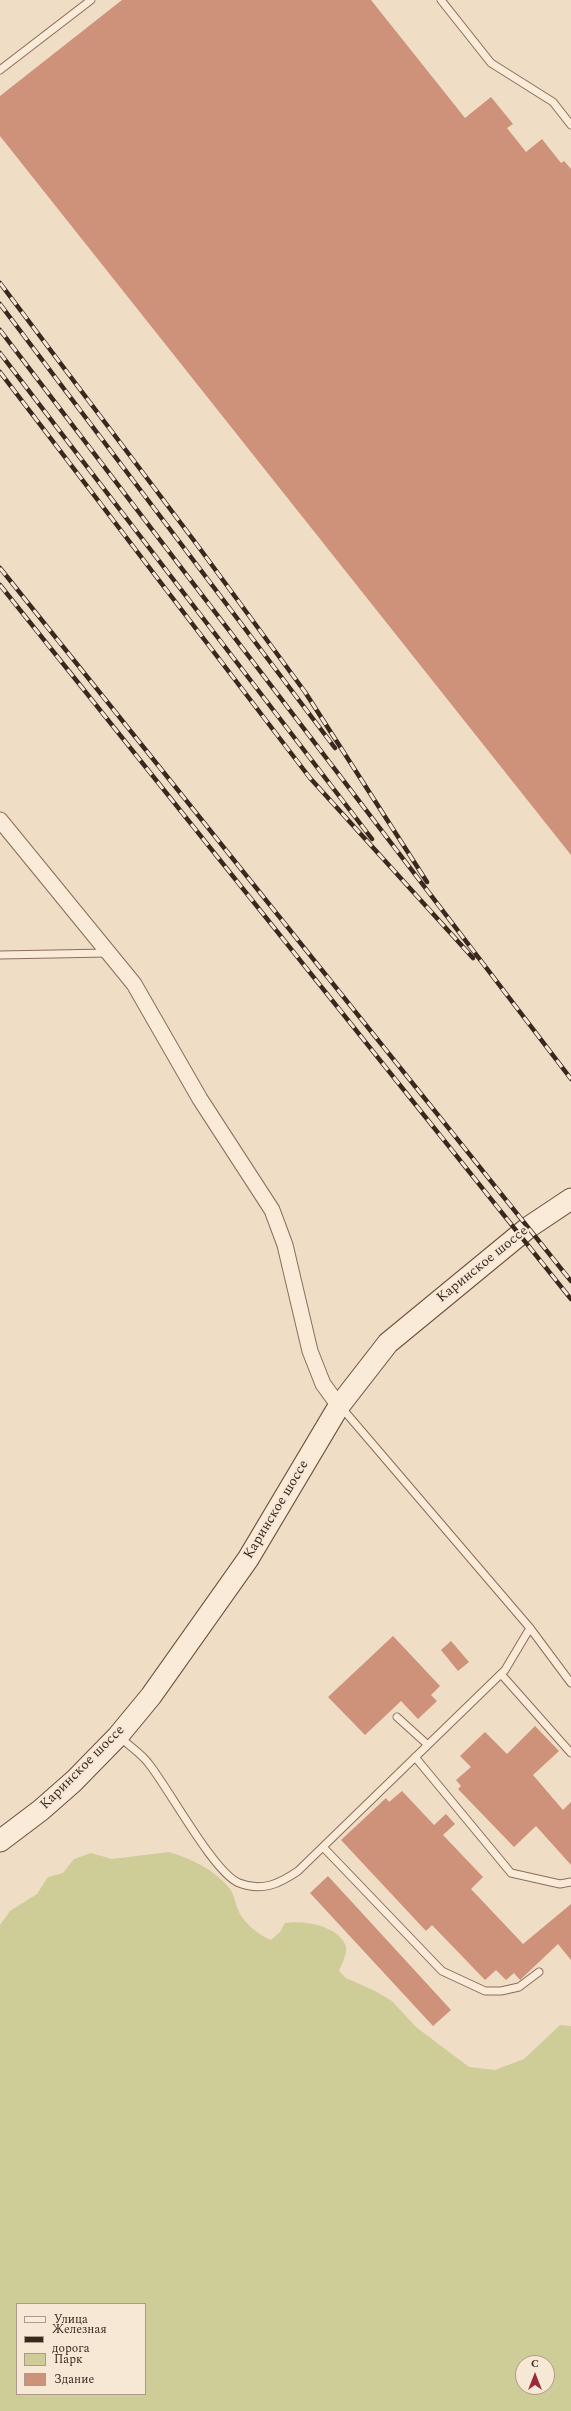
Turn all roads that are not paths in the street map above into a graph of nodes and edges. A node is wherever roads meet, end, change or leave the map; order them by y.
1 (91, 0) edge
2 (441, 0) edge
3 (0, 70) edge
4 (571, 125) edge
5 (0, 820) edge
6 (108, 953) junction
7 (0, 955) edge
8 (571, 1199) edge
9 (339, 1406) junction
10 (530, 1628) junction
11 (501, 1674) junction
12 (571, 1684) edge
13 (397, 1717) dead end
14 (118, 1736) junction
15 (428, 1745) junction
16 (571, 1753) edge
17 (415, 1757) junction
18 (0, 1841) edge
19 (323, 1847) junction
20 (571, 1882) edge
21 (539, 1972) dead end

1 - 3 lane
2 - 4 lane
5 - 6 street
6 - 7 lane
6 - 9 street
8 - 9 street, Каринское шоссе
9 - 10 lane
9 - 14 street, Каринское шоссе
10 - 11 lane
10 - 12 lane
11 - 15 lane
11 - 16 lane
13 - 15 lane
14 - 18 street, Каринское шоссе
14 - 19 lane
15 - 17 lane
17 - 19 lane
17 - 20 lane
19 - 21 lane

